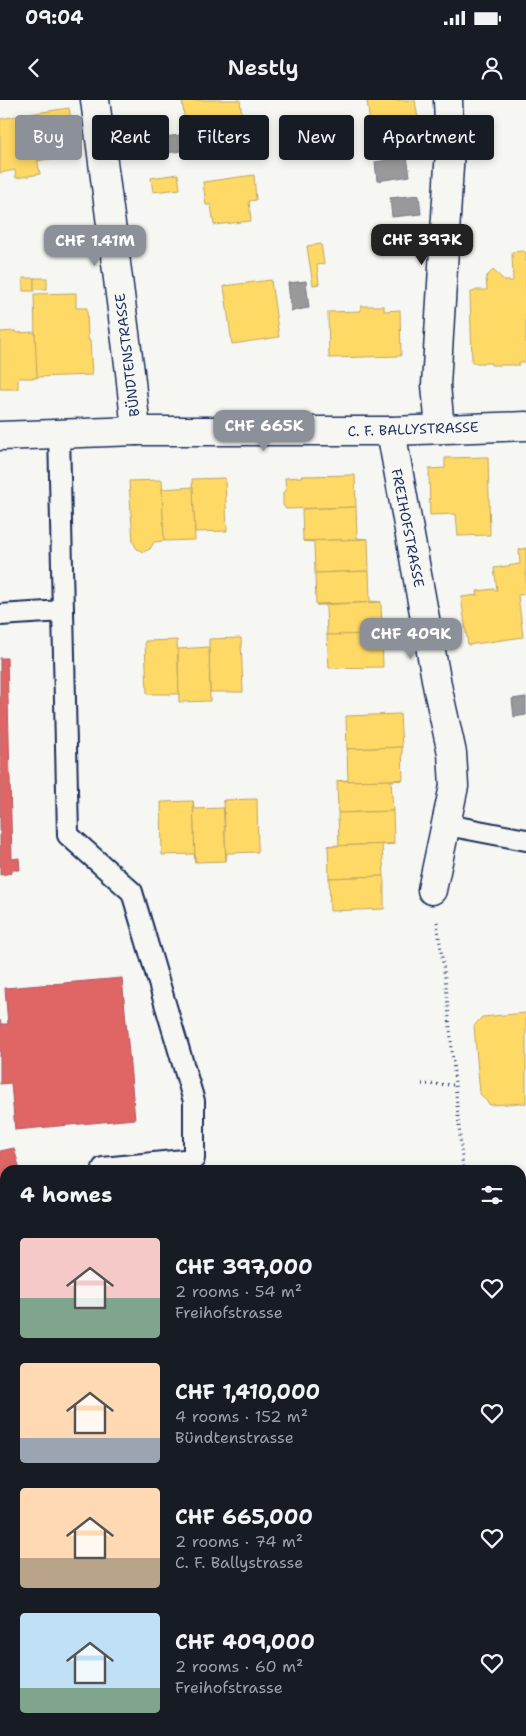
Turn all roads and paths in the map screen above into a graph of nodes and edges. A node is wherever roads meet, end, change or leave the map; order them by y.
1 (95, 100) edge
2 (448, 100) edge
3 (526, 426) edge
4 (440, 429) junction
5 (136, 431) junction
6 (391, 431) junction
7 (59, 433) junction
8 (0, 436) edge
9 (63, 611) junction
10 (0, 615) edge
11 (446, 825) junction
12 (526, 840) edge
13 (432, 890) joint
14 (422, 1084) dead end
15 (457, 1085) junction
16 (133, 1165) edge
17 (463, 1165) edge

1 - 5 street, BÜNDTENSTRASSE
2 - 4 street
3 - 4 street, C. F. BALLYSTRASSE
4 - 6 street, C. F. BALLYSTRASSE
5 - 6 street, C. F. BALLYSTRASSE
5 - 7 street, C. F. BALLYSTRASSE
6 - 11 street, FREIHOFSTRASSE
7 - 8 street, C. F. BALLYSTRASSE
7 - 9 lane
9 - 10 lane
9 - 16 lane
11 - 12 lane
11 - 13 street, FREIHOFSTRASSE
13 - 15 path
14 - 15 path
15 - 17 path

